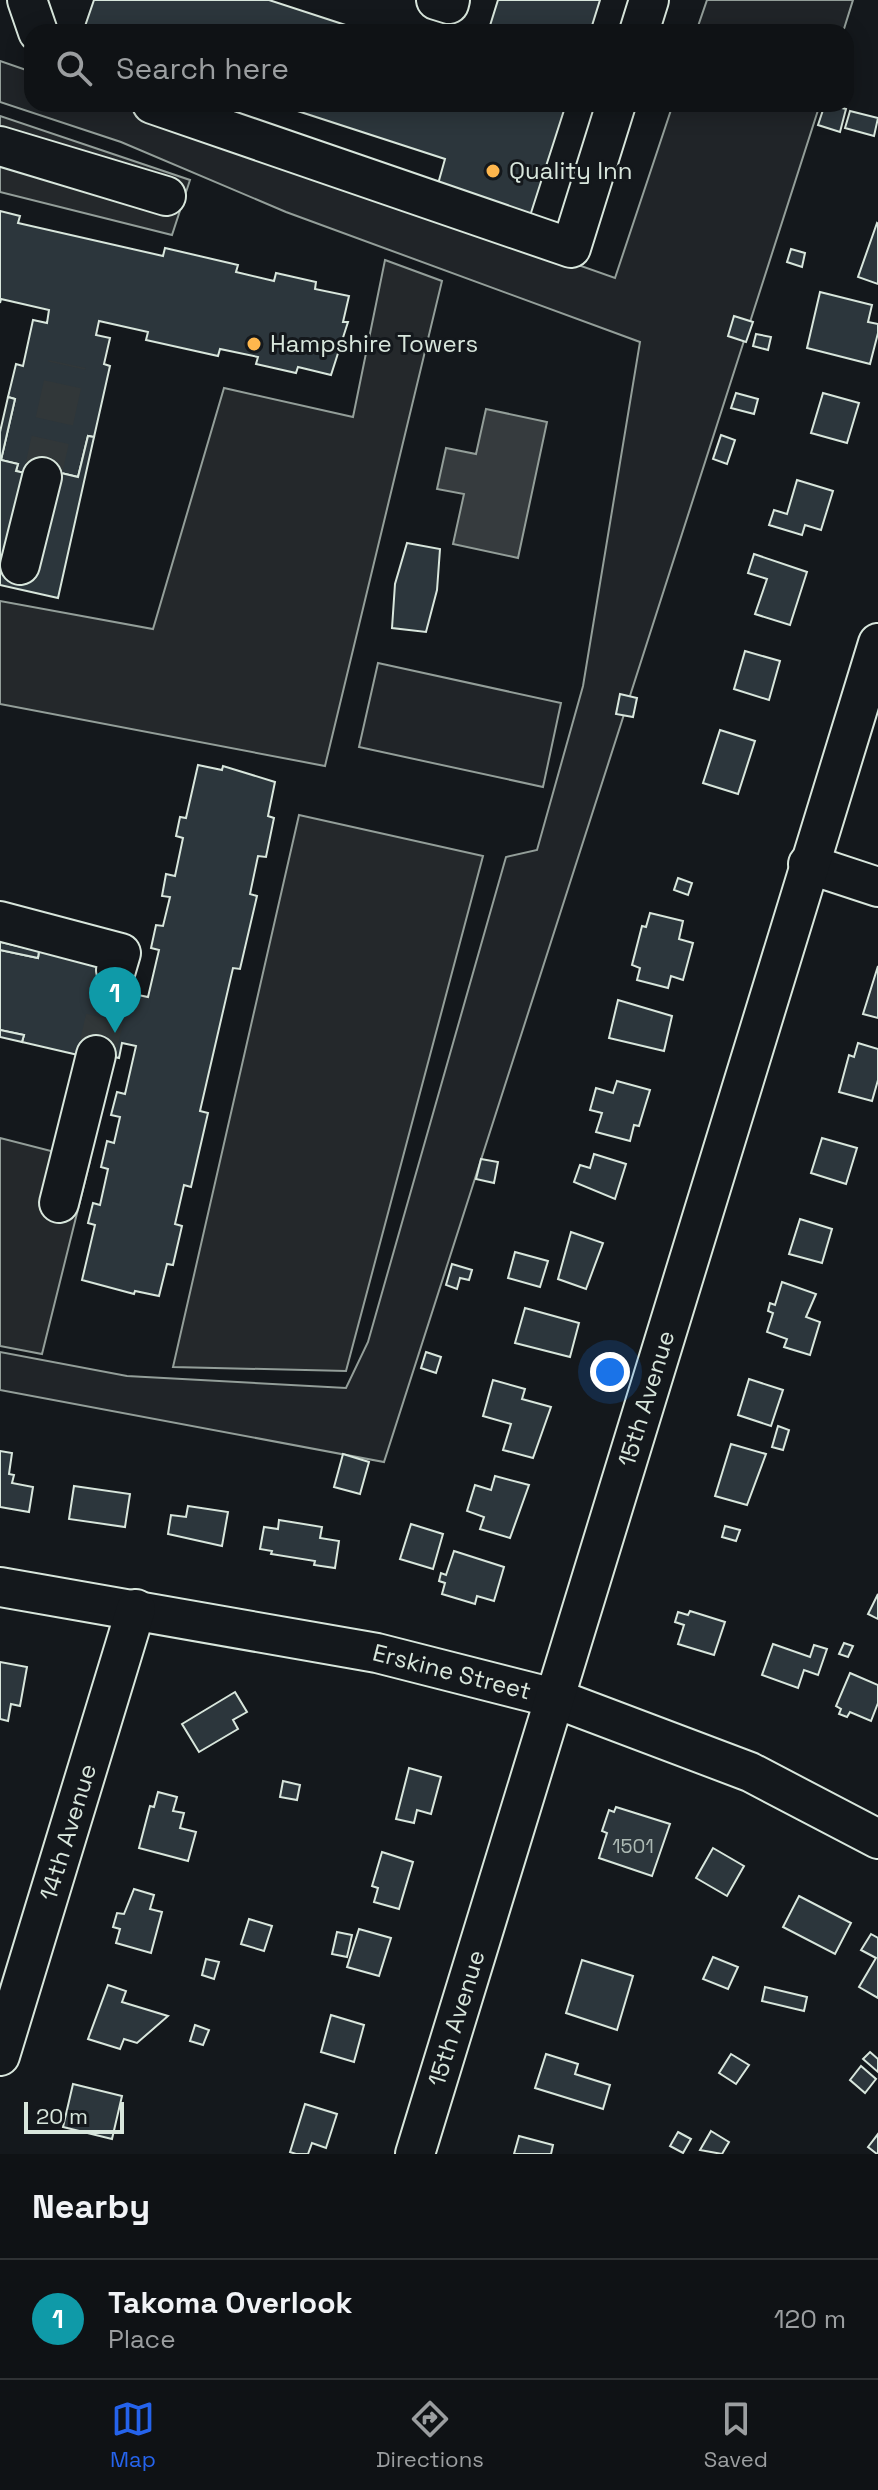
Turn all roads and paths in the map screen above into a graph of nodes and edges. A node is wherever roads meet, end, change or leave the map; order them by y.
1 (27, 0) edge
2 (436, 0) edge
3 (450, 0) edge
4 (649, 0) edge
5 (35, 24) edge
6 (642, 24) edge
7 (175, 112) edge
8 (614, 112) edge
9 (0, 146) edge
10 (166, 196) dead end
11 (42, 477) tunnel mouth
12 (20, 565) dead end
13 (878, 643) edge
14 (808, 864) junction
15 (878, 887) edge
16 (0, 921) edge
17 (116, 970) dead end
18 (96, 1055) tunnel mouth
19 (59, 1203) dead end
20 (0, 1587) edge
21 (136, 1609) junction
22 (554, 1698) junction
23 (878, 1839) edge
24 (0, 2056) edge
25 (415, 2154) edge

1 - 5 street
2 - 3 street
4 - 6 street
7 - 8 street
9 - 10 street
11 - 12 street
13 - 14 street, 15th Avenue
14 - 15 street
14 - 22 street, 15th Avenue
16 - 17 street
18 - 19 street
20 - 21 street, Erskine Street
21 - 22 street, Erskine Street
21 - 24 street, 14th Avenue
22 - 23 street, Erskine Street
22 - 25 street, 15th Avenue

